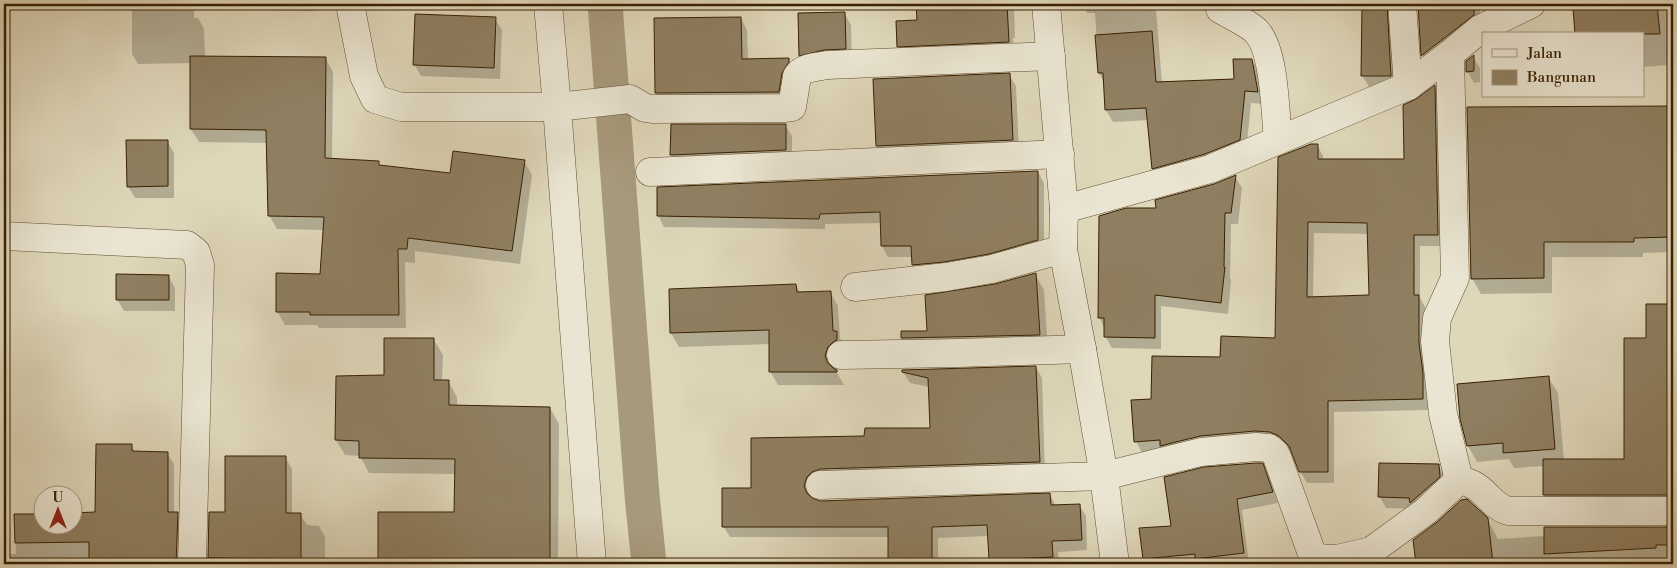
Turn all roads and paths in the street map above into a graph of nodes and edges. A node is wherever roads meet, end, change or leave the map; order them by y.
1 (350, 4) edge
2 (548, 4) edge
3 (1046, 4) edge
4 (1402, 4) edge
5 (1531, 4) edge
6 (1220, 9) dead end
7 (1450, 54) junction
8 (1051, 56) junction
9 (1408, 86) junction
10 (564, 106) junction
11 (1278, 140) junction
12 (1060, 154) junction
13 (650, 172) dead end
14 (1064, 209) junction
15 (4, 236) edge
16 (1063, 249) junction
17 (855, 287) dead end
18 (1082, 348) junction
19 (841, 355) dead end
20 (1104, 476) junction
21 (1459, 480) junction
22 (820, 485) dead end
23 (1673, 511) edge
24 (1314, 561) edge
25 (192, 564) edge
26 (592, 564) edge
27 (1115, 564) edge

1 - 10 street
2 - 10 street
3 - 8 street
4 - 9 street
5 - 7 street
6 - 11 street
7 - 9 street
7 - 21 street
8 - 10 street
8 - 12 street
9 - 11 street
10 - 26 street
11 - 14 street
12 - 13 street
12 - 14 street
14 - 16 street
15 - 25 street
16 - 17 street
16 - 18 street
18 - 19 street
18 - 20 street
20 - 22 street
20 - 24 street
20 - 27 street
21 - 23 street
21 - 24 street

